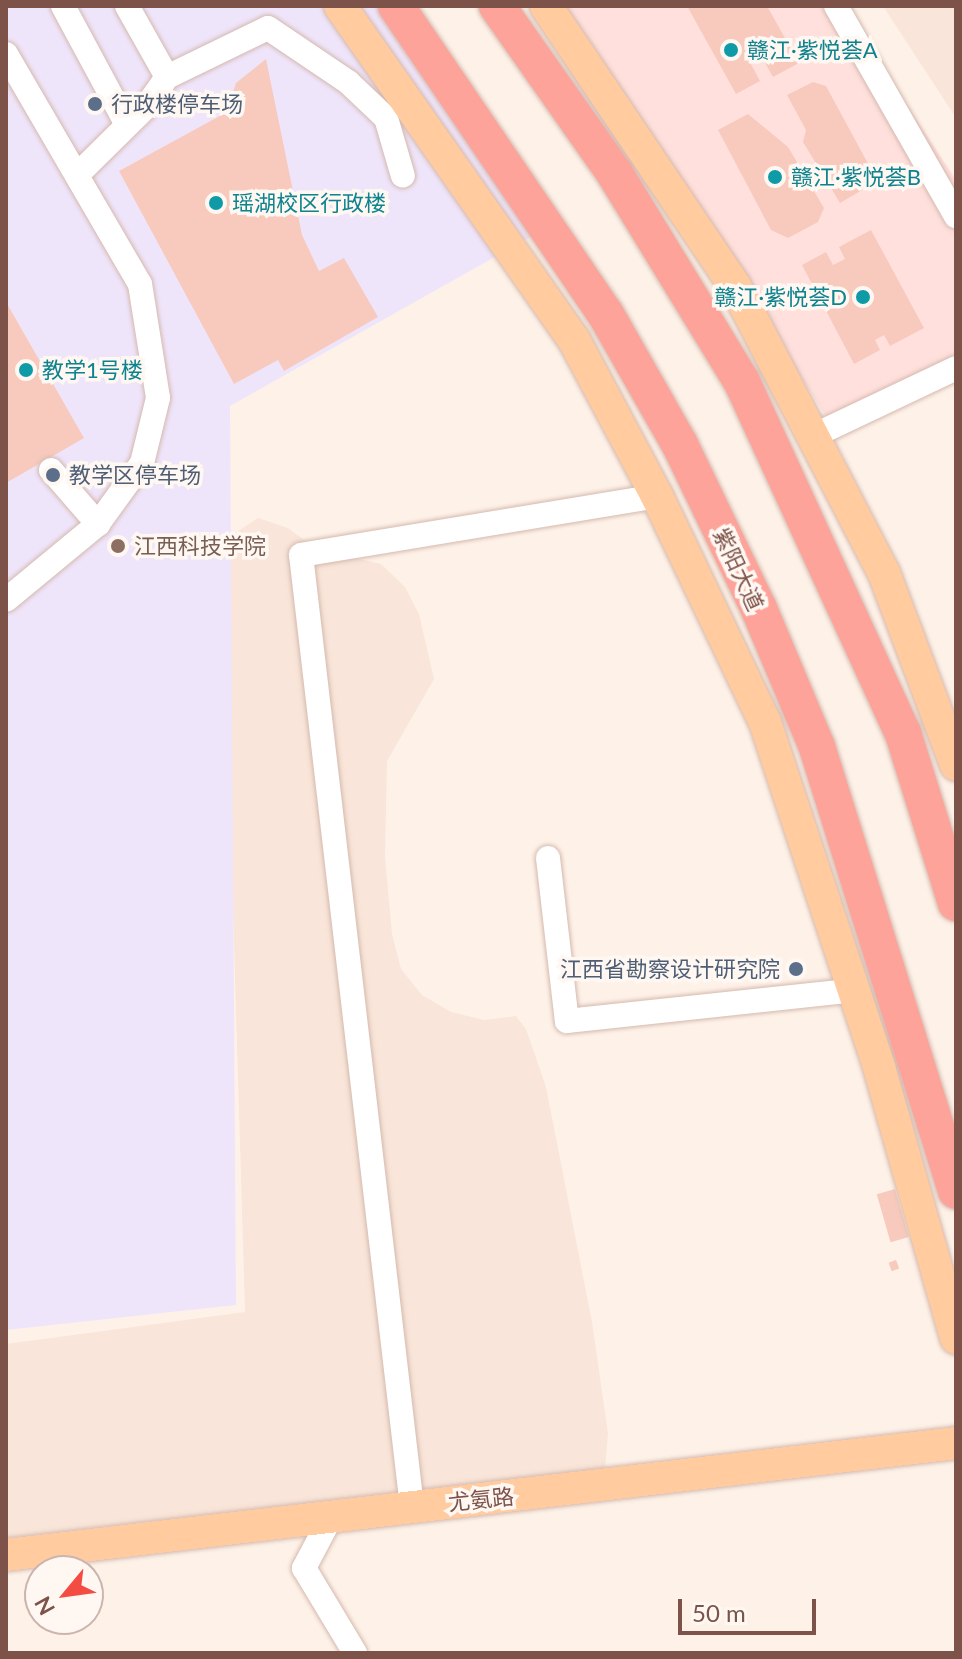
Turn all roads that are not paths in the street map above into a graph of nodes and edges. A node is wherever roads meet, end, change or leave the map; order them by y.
1 (63, 6) edge
2 (127, 6) edge
3 (340, 6) edge
4 (396, 6) edge
5 (497, 6) edge
6 (546, 6) edge
7 (836, 6) edge
8 (6, 54) edge
9 (167, 77) junction
10 (127, 125) junction
11 (77, 175) junction
12 (403, 176) dead end
13 (956, 216) edge
14 (956, 368) edge
15 (813, 436) junction
16 (51, 470) dead end
17 (657, 496) junction
18 (98, 524) junction
19 (6, 600) edge
20 (954, 751) edge
21 (548, 858) dead end
22 (956, 903) edge
23 (855, 990) junction
24 (956, 1191) edge
25 (956, 1338) edge
26 (956, 1443) edge
27 (412, 1507) junction
28 (331, 1517) junction
29 (6, 1555) edge
30 (355, 1653) edge

1 - 10 street
2 - 9 street
3 - 17 main road
4 - 24 highway, 紫阳大道
5 - 22 highway
6 - 15 main road
7 - 13 street
8 - 11 street
9 - 10 street
9 - 12 street
10 - 11 street
11 - 18 street
14 - 15 street
15 - 20 main road
16 - 18 street
17 - 23 main road
17 - 27 street
18 - 19 street
21 - 23 street
23 - 25 main road
26 - 27 main road, 尤氨路
27 - 28 main road, 尤氨路
28 - 29 main road, 尤氨路
28 - 30 street

